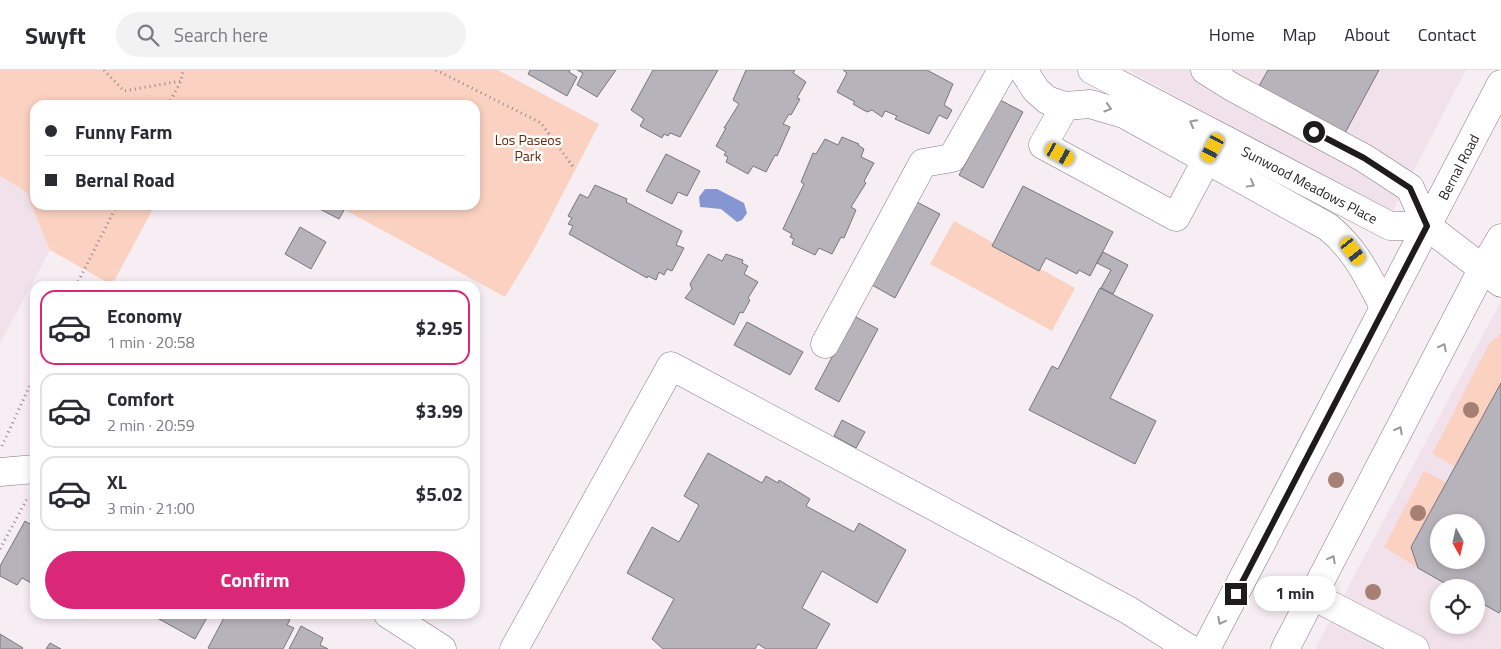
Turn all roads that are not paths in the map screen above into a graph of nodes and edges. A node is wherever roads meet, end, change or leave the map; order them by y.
1 (1002, 70) edge
2 (1023, 70) edge
3 (1092, 70) edge
4 (1205, 70) edge
5 (1501, 84) edge
6 (1065, 106) junction
7 (1213, 148) junction
8 (1427, 226) junction
9 (1501, 238) edge
10 (1491, 277) edge
11 (1384, 307) junction
12 (825, 344) dead end
13 (30, 469) edge
14 (0, 472) edge
15 (1313, 596) junction
16 (396, 619) edge
17 (442, 649) edge
18 (514, 649) edge
19 (1190, 649) edge
20 (1206, 649) edge
21 (1285, 649) edge
22 (1415, 649) edge

1 - 12 main road
2 - 6 main road, Sunwood Meadows Place
7 -> 3 main road, Sunwood Meadows Place
4 - 8 main road
5 - 8 main road, Bernal Road
6 -> 7 main road, Sunwood Meadows Place
6 - 7 main road
7 - 8 main road, Sunwood Meadows Place
7 -> 11 main road, Sunwood Meadows Place
8 - 10 main road
8 - 11 main road, Bernal Road
9 - 10 main road
15 -> 10 main road
11 -> 20 main road, Bernal Road
13 - 14 main road
15 - 21 main road
15 - 22 main road
16 - 17 main road
18 - 19 main road

